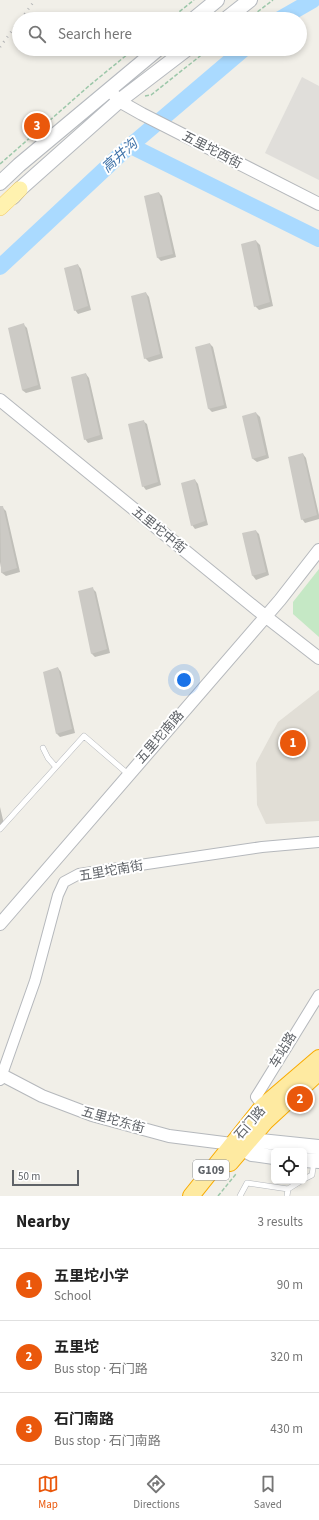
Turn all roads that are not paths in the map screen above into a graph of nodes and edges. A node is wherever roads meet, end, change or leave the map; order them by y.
1 (217, 0) edge
2 (250, 0) edge
3 (202, 12) edge
4 (235, 12) edge
5 (150, 56) edge
6 (178, 56) edge
7 (110, 90) junction
8 (119, 101) junction
9 (0, 183) edge
10 (20, 188) junction
11 (319, 204) edge
12 (0, 208) edge
13 (0, 213) edge
14 (0, 400) edge
15 (319, 550) edge
16 (265, 616) junction
17 (319, 658) edge
18 (43, 748) dead end
19 (56, 767) junction
20 (128, 774) junction
21 (0, 829) edge
22 (319, 842) edge
23 (0, 924) edge
24 (319, 995) edge
25 (319, 1058) edge
26 (319, 1072) edge
27 (1, 1076) edge
28 (263, 1106) junction
29 (241, 1144) junction
30 (319, 1147) edge
31 (271, 1157) edge
32 (312, 1161) edge
33 (307, 1178) edge
34 (296, 1184) edge
35 (288, 1189) junction
36 (191, 1196) edge
37 (204, 1196) edge
38 (240, 1196) edge
39 (287, 1196) edge

1 - 3 main road
2 - 4 main road
5 - 7 main road
6 - 8 main road
7 - 8 street, 五里坨西街
7 - 9 main road
8 - 10 main road
8 - 11 street, 五里坨西街
10 - 12 main road
10 - 13 main road
14 - 16 street, 五里坨中街
15 - 16 street, 五里坨南路
16 - 17 street, 五里坨中街
16 - 20 street, 五里坨南路
18 - 19 lane
19 - 20 lane
19 - 21 lane
20 - 23 street, 五里坨南路
22 - 27 street, 五里坨南街
24 - 28 street, 车站路
25 - 28 highway, 石门路 / G109
26 - 29 highway, 石门路 / G109
27 - 29 street, 五里坨东街
28 - 29 highway, 石门路 / G109
29 - 30 main road, 五里坨东街
29 - 31 main road, 五里坨东街
29 - 36 highway, 石门路 / G109
29 - 37 highway, 石门路 / G109
32 - 33 lane
34 - 35 lane
35 - 38 lane
35 - 39 lane

